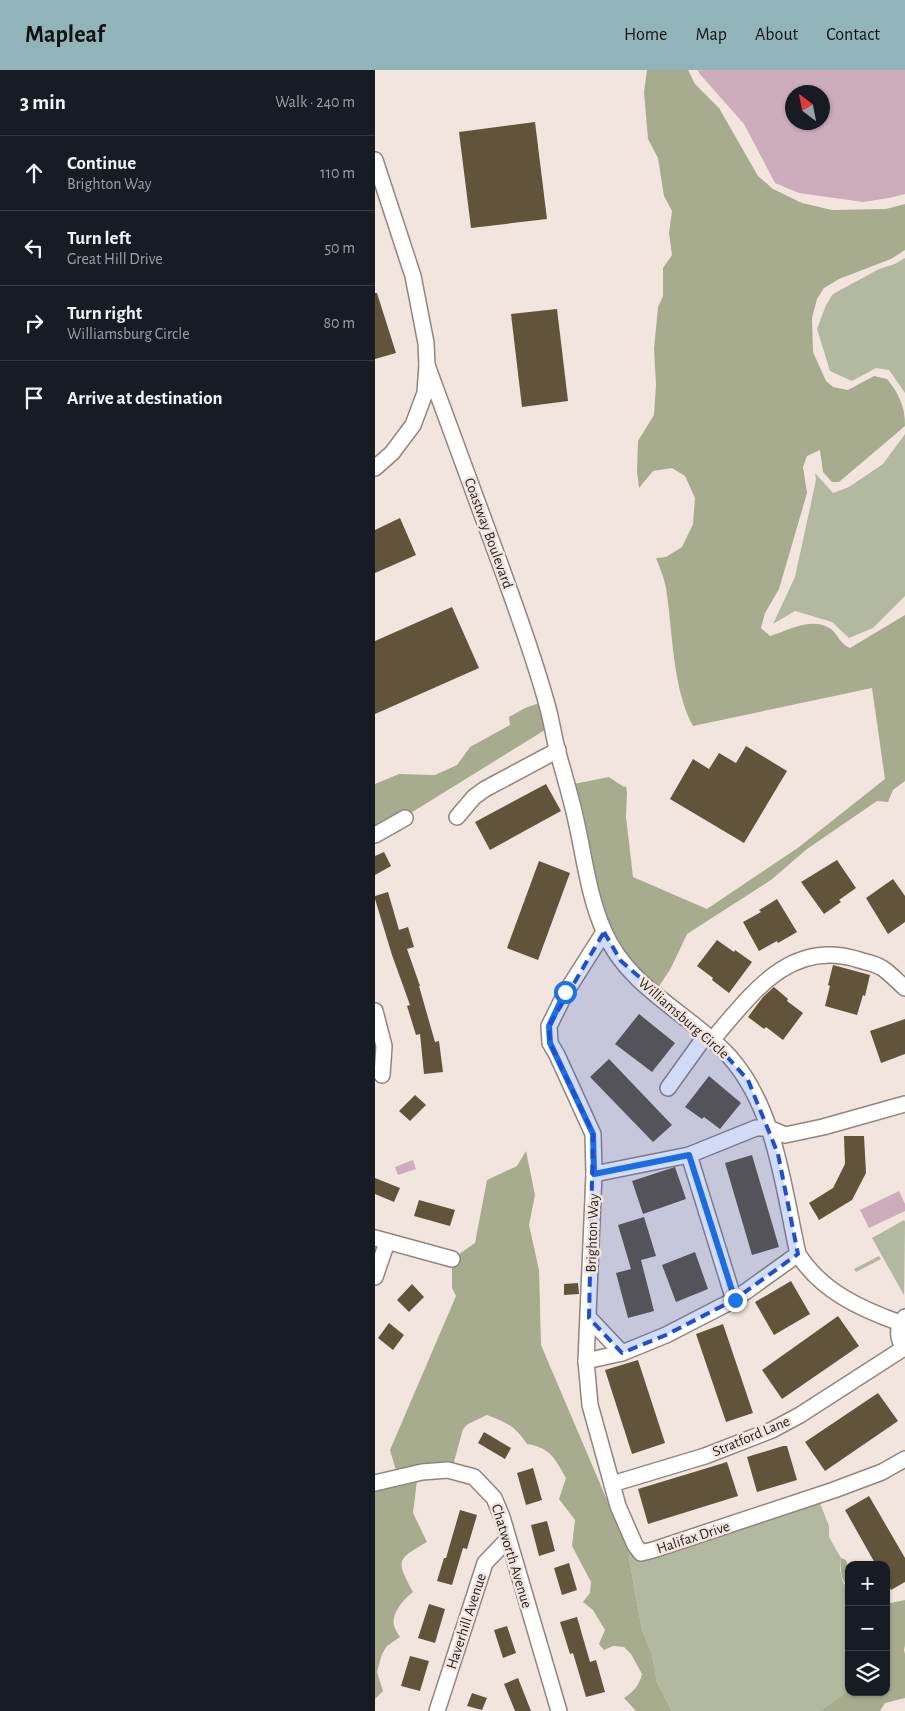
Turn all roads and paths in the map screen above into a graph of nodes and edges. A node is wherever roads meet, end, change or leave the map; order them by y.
1 (375, 160) edge
2 (427, 365) junction
3 (375, 468) edge
4 (547, 702) joint
5 (558, 750) junction
6 (457, 817) dead end
7 (405, 818) dead end
8 (375, 835) edge
9 (604, 932) junction
10 (905, 988) edge
11 (375, 1011) edge
12 (709, 1037) junction
13 (382, 1075) dead end
14 (668, 1088) dead end
15 (905, 1104) edge
16 (769, 1128) junction
17 (689, 1155) junction
18 (594, 1174) junction
19 (381, 1240) edge
20 (798, 1254) junction
21 (452, 1259) dead end
22 (375, 1277) edge
23 (735, 1300) junction
24 (589, 1318) junction
25 (903, 1320) edge
26 (904, 1349) edge
27 (622, 1353) junction
28 (587, 1361) junction
29 (905, 1459) edge
30 (375, 1483) edge
31 (612, 1484) junction
32 (507, 1539) junction
33 (437, 1711) edge
34 (559, 1711) edge

1 - 2 street
2 - 3 street
2 - 4 street, Coastway Boulevard
4 - 5 street, Williamsburg Circle
5 - 6 street
5 - 9 street, Williamsburg Circle
7 - 8 street
9 - 12 street, Williamsburg Circle
9 - 18 street, Brighton Way
10 - 12 street
11 - 13 street
12 - 14 street
12 - 16 street, Williamsburg Circle
15 - 16 street
16 - 17 street
16 - 20 street, Williamsburg Circle
17 - 18 street
17 - 23 street
18 - 24 street, Brighton Way
19 - 21 street
19 - 22 street
20 - 23 street
20 - 25 street, Williamsburg Circle
23 - 27 street
24 - 27 street
24 - 28 street, Brighton Way
25 - 26 street, Williamsburg Circle
26 - 31 street, Stratford Lane
27 - 28 street
28 - 31 street, Halifax Drive
29 - 31 street, Halifax Drive
30 - 32 street, Chatworth Avenue
32 - 33 street, Haverhill Avenue
32 - 34 street, Chatworth Avenue

